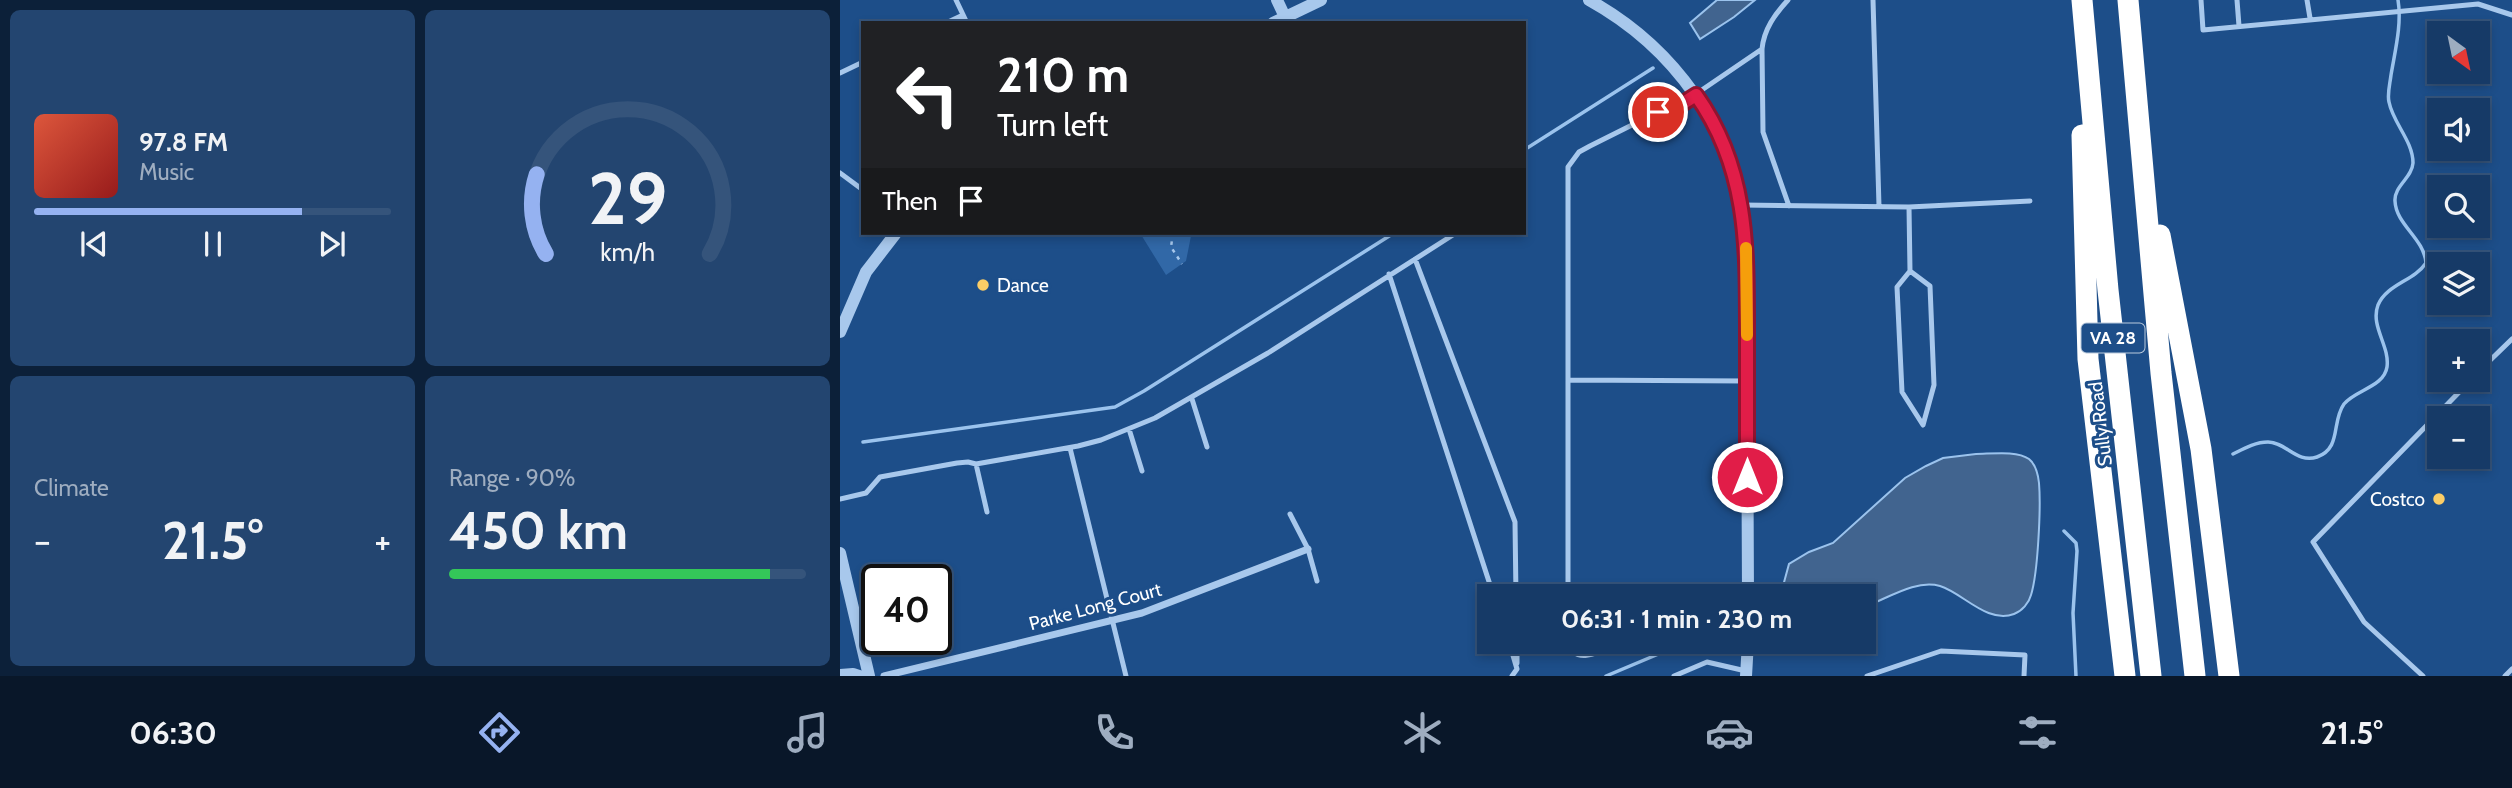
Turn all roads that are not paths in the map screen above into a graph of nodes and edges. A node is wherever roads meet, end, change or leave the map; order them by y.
1 (956, 0) edge
2 (1277, 0) edge
3 (1321, 0) edge
4 (1589, 0) edge
5 (1788, 0) edge
6 (1873, 0) edge
7 (2080, 0) edge
8 (2128, 0) edge
9 (2201, 0) edge
10 (2237, 0) edge
11 (2307, 0) edge
12 (2499, 0) edge
13 (2496, 8) junction
14 (963, 15) junction
15 (2512, 15) edge
16 (2310, 18) junction
17 (1279, 20) edge
18 (950, 21) edge
19 (966, 21) edge
20 (2239, 26) junction
21 (1762, 49) junction
22 (861, 63) edge
23 (840, 73) edge
24 (1696, 95) junction
25 (2138, 116) junction
26 (840, 173) edge
27 (861, 189) edge
28 (2030, 201) dead end
29 (1742, 205) junction
30 (1789, 206) junction
31 (1880, 206) junction
32 (1909, 206) junction
33 (894, 235) edge
34 (1453, 235) edge
35 (1415, 259) junction
36 (1910, 271) junction
37 (1389, 274) junction
38 (840, 332) edge
39 (2512, 339) edge
40 (2490, 360) edge
41 (1568, 380) junction
42 (1747, 382) junction
43 (2459, 392) edge
44 (1192, 399) junction
45 (1129, 429) junction
46 (1070, 447) junction
47 (1207, 447) dead end
48 (976, 464) junction
49 (1142, 471) dead end
50 (840, 499) edge
51 (987, 512) dead end
52 (1290, 514) dead end
53 (1308, 549) junction
54 (840, 552) edge
55 (1317, 581) dead end
56 (1490, 584) edge
57 (1516, 584) edge
58 (1568, 584) edge
59 (1748, 584) edge
60 (2118, 602) junction
61 (1113, 620) junction
62 (2226, 642) junction
63 (1513, 654) edge
64 (1517, 654) edge
65 (1575, 654) edge
66 (1592, 654) edge
67 (1747, 654) edge
68 (1517, 669) junction
69 (2512, 669) edge
70 (1746, 673) edge
71 (840, 675) edge
72 (859, 676) edge
73 (869, 676) edge
74 (884, 676) edge
75 (1125, 676) edge
76 (1512, 676) edge
77 (1674, 676) edge
78 (1867, 676) edge
79 (2024, 676) edge
80 (2119, 676) edge
81 (2125, 676) edge
82 (2151, 676) edge
83 (2195, 676) edge
84 (2230, 676) edge
85 (2235, 676) edge
86 (2423, 676) edge
87 (2505, 676) edge

1 - 14 lane
2 - 17 street
3 - 17 street
4 - 24 street
5 - 21 lane
6 - 31 lane
7 - 60 highway
7 - 82 highway, Sully Road / VA 28
8 - 25 highway, VA 28
9 - 20 lane
10 - 20 lane
11 - 16 lane
12 - 13 lane
13 - 15 lane
13 - 16 lane
14 - 18 lane
14 - 19 lane
16 - 20 lane
21 - 24 lane
21 - 30 lane
22 - 23 lane
24 - 29 street
24 - 41 lane
25 - 62 highway
25 - 83 highway, VA 28
26 - 27 lane
28 - 32 lane
29 - 30 lane
29 - 42 street
30 - 31 lane
31 - 32 lane
32 - 36 lane
33 - 38 street
34 - 35 lane
35 - 37 lane
35 - 57 lane
36 - 36 lane
37 - 44 lane
37 - 56 lane
39 - 40 lane
41 - 42 lane
41 - 58 lane
42 - 59 street
43 - 86 lane
44 - 45 lane
44 - 47 lane
45 - 46 lane
45 - 49 lane
46 - 48 lane
46 - 61 lane
48 - 50 lane
48 - 51 lane
52 - 53 lane
53 - 55 lane
53 - 61 street, Parke Long Court
54 - 73 street
60 - 80 highway
60 - 81 highway
61 - 74 street, Parke Long Court
61 - 75 lane
62 - 84 highway
62 - 85 highway
63 - 68 lane
64 - 68 lane
65 - 66 lane
67 - 70 street
68 - 76 lane
69 - 87 lane
70 - 77 lane
71 - 72 street
78 - 79 lane

